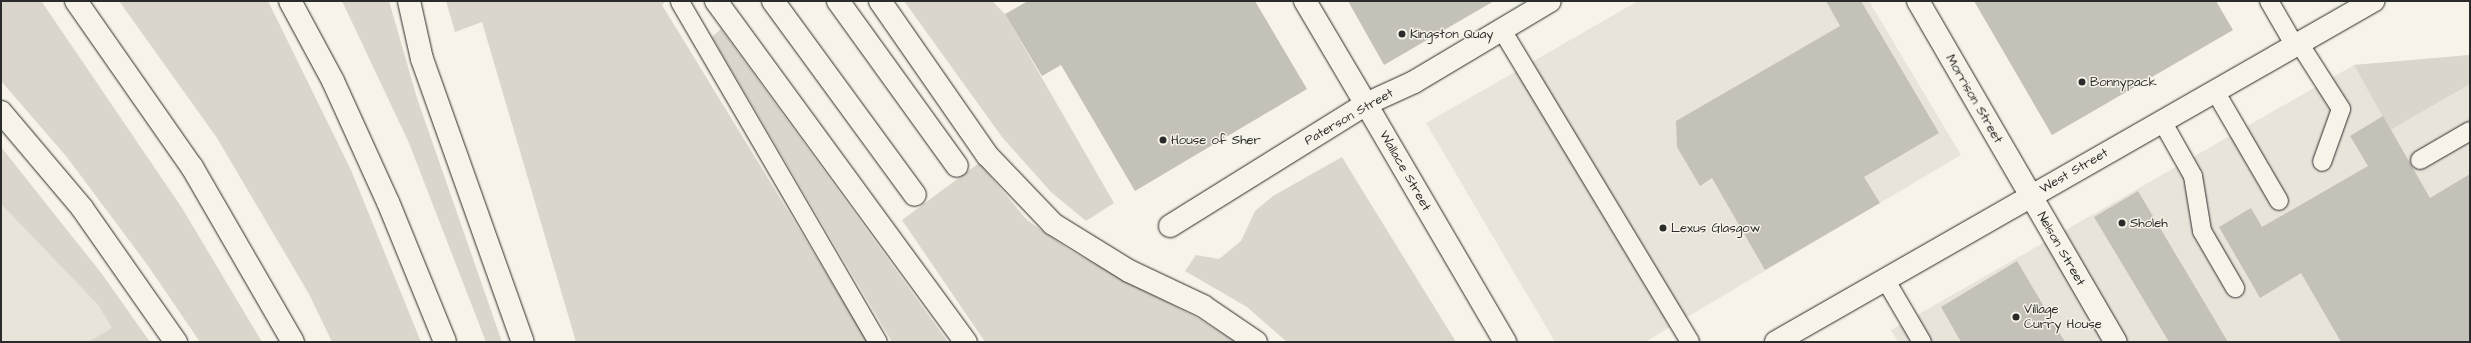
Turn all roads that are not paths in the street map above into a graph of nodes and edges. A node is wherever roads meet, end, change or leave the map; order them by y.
1 (76, 1) edge
2 (290, 1) edge
3 (409, 1) edge
4 (716, 1) edge
5 (773, 1) edge
6 (838, 1) edge
7 (880, 1) edge
8 (1305, 1) edge
9 (1550, 1) edge
10 (1918, 1) edge
11 (2269, 1) edge
12 (2373, 1) edge
13 (680, 2) dead end
14 (1502, 30) junction
15 (2297, 44) junction
16 (2215, 91) junction
17 (1366, 104) junction
18 (1, 112) edge
19 (2162, 121) junction
20 (2470, 130) edge
21 (2420, 160) dead end
22 (2322, 162) dead end
23 (958, 166) dead end
24 (915, 195) dead end
25 (2030, 196) junction
26 (2279, 201) dead end
27 (1170, 226) dead end
28 (1885, 279) junction
29 (2235, 288) dead end
30 (176, 342) edge
31 (293, 342) edge
32 (445, 342) edge
33 (523, 342) edge
34 (878, 342) edge
35 (966, 342) edge
36 (1256, 342) edge
37 (1505, 342) edge
38 (1690, 342) edge
39 (1776, 342) edge
40 (1922, 342) edge
41 (2116, 342) edge

1 - 31 main road
2 - 32 main road
3 - 33 main road
4 - 35 main road
5 - 24 main road
6 - 23 main road
7 - 36 main road
8 - 17 main road, Wallace Street
9 - 14 main road, Paterson Street
10 - 25 main road, Morrison Street
11 - 15 lane
12 - 15 main road, West Street
13 - 34 lane
14 - 17 main road, Paterson Street
14 - 38 lane
15 - 16 main road, West Street
15 - 22 lane
16 - 19 main road, West Street
16 - 26 lane
17 - 27 main road, Paterson Street
17 - 37 main road, Wallace Street
18 - 30 main road
19 - 25 main road, West Street
19 - 29 lane
20 - 21 lane
25 - 28 main road, West Street
25 - 41 main road, Nelson Street
28 - 39 main road, West Street
28 - 40 lane

